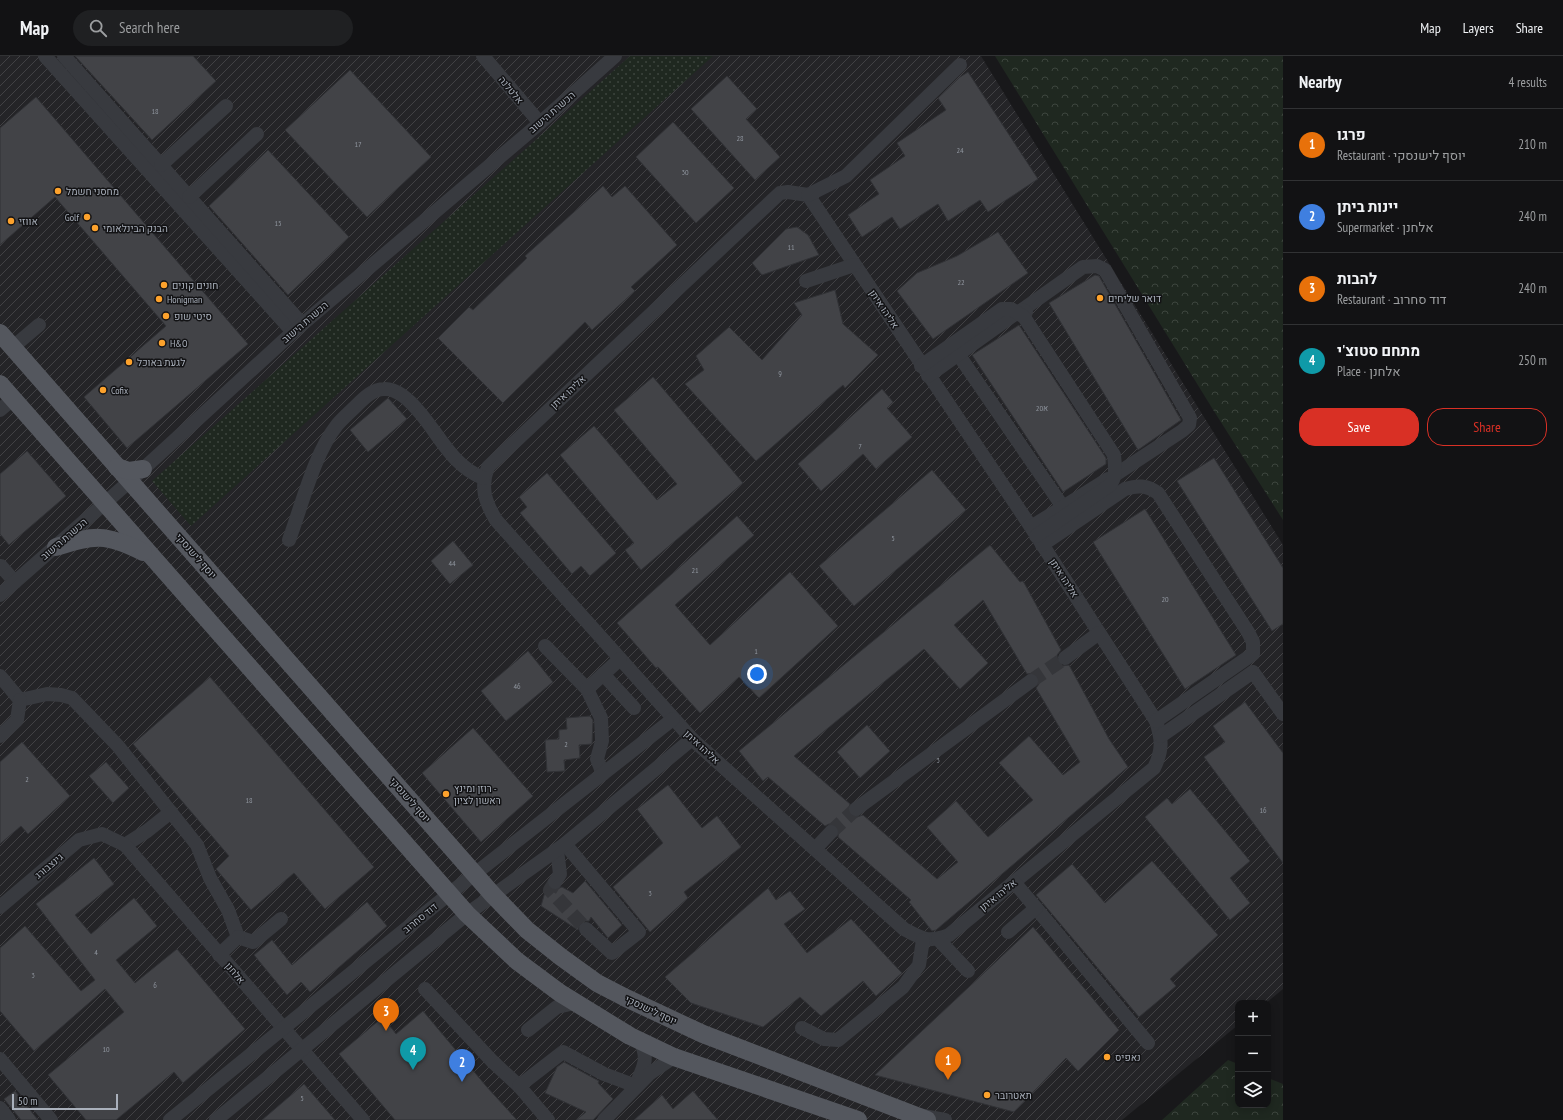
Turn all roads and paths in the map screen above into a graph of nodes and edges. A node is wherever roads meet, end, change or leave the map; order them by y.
1 (45, 56) edge
2 (64, 56) edge
3 (483, 56) edge
4 (615, 56) edge
5 (960, 64) dead end
6 (226, 106) dead end
7 (540, 123) junction
8 (257, 134) dead end
9 (161, 165) junction
10 (808, 195) junction
11 (189, 197) junction
12 (854, 265) junction
13 (806, 281) dead end
14 (1022, 310) junction
15 (39, 325) dead end
16 (297, 328) junction
17 (0, 333) edge
18 (13, 347) junction
19 (958, 354) junction
20 (925, 371) junction
21 (0, 384) edge
22 (6, 405) edge
23 (117, 467) junction
24 (143, 469) junction
25 (1115, 475) junction
26 (484, 478) junction
27 (130, 481) junction
28 (105, 504) junction
29 (1063, 507) junction
30 (1036, 536) junction
31 (289, 540) dead end
32 (56, 547) junction
33 (149, 555) junction
34 (0, 567) edge
35 (15, 582) junction
36 (0, 595) edge
37 (1099, 633) junction
38 (546, 646) dead end
39 (1065, 658) tunnel mouth
40 (620, 660) junction
41 (604, 674) junction
42 (0, 676) edge
43 (1031, 681) tunnel mouth
44 (587, 690) junction
45 (20, 700) junction
46 (634, 708) dead end
47 (1283, 714) edge
48 (673, 719) junction
49 (1156, 721) junction
50 (0, 736) edge
51 (1161, 736) junction
52 (692, 739) junction
53 (603, 774) junction
54 (856, 809) tunnel mouth
55 (171, 812) junction
56 (832, 832) tunnel mouth
57 (102, 834) joint
58 (125, 845) junction
59 (561, 847) junction
60 (815, 849) junction
61 (475, 874) junction
62 (555, 882) tunnel mouth
63 (1014, 882) junction
64 (449, 894) junction
65 (493, 895) junction
66 (0, 907) edge
67 (1036, 908) junction
68 (466, 914) junction
69 (281, 919) dead end
70 (586, 929) tunnel mouth
71 (236, 930) junction
72 (1008, 932) dead end
73 (938, 939) junction
74 (923, 940) junction
75 (220, 955) junction
76 (968, 971) dead end
77 (553, 988) junction
78 (426, 989) dead end
79 (575, 1003) junction
80 (545, 1016) junction
81 (283, 1028) junction
82 (802, 1028) dead end
83 (528, 1030) dead end
84 (640, 1041) junction
85 (1148, 1043) dead end
86 (303, 1049) junction
87 (674, 1057) junction
88 (0, 1059) edge
89 (519, 1086) junction
90 (636, 1086) junction
91 (0, 1108) edge
92 (920, 1117) edge
93 (850, 1119) edge
94 (9, 1120) edge
95 (51, 1120) edge
96 (170, 1120) edge
97 (216, 1120) edge
98 (363, 1120) edge
99 (548, 1120) edge
100 (604, 1120) edge
101 (945, 1120) edge

1 - 16 street
2 - 9 street
3 - 7 street, אלטלנה
4 - 7 street, הכשרת הישוב
5 - 10 street
6 - 9 street
7 - 16 street, הכשרת הישוב
8 - 11 street
9 - 11 street
10 - 12 street, אליהו איתן
10 - 26 street, אליהו איתן
11 - 16 street
12 - 13 street
12 - 20 street, אליהו איתן
14 - 19 street
14 - 25 street
14 - 25 street
15 - 18 street
16 - 24 street, הכשרת הישוב
17 - 18 main road, יוסף לישנסקי
18 - 23 main road, יוסף לישנסקי
19 - 20 street
19 - 29 street
20 - 30 street, אליהו איתן
20 - 30 street, bridge
21 - 22 main road
22 - 28 main road
23 - 24 main road
23 - 27 main road, יוסף לישנסקי
24 - 27 street, הכשרת הישוב
25 - 29 street
26 - 31 street
26 - 40 street, אליהו איתן
27 - 28 street, הכשרת הישוב
27 - 61 main road, יוסף לישנסקי
28 - 32 street, הכשרת הישוב
28 - 33 main road
29 - 30 street
30 - 37 street, אליהו איתן
30 - 49 street
32 - 33 main road
32 - 35 street, הכשרת הישוב
33 - 64 main road
34 - 35 street
35 - 36 street, הכשרת הישוב
37 - 39 street
37 - 49 street, אליהו איתן
38 - 44 street
40 - 41 street
40 - 48 street, אליהו איתן
41 - 44 street
41 - 46 street
42 - 45 street
43 - 54 street
44 - 53 street
45 - 50 street
45 - 55 street
47 - 51 street
48 - 52 street, אליהו איתן
48 - 53 street, דוד סחרוב
49 - 51 street, אליהו איתן
51 - 63 street, אליהו איתן
52 - 59 street
52 - 60 street, אליהו איתן
53 - 61 street, דוד סחרוב
55 - 58 street
55 - 71 street
56 - 60 street
57 - 58 street, אלחנן
57 - 66 street, גינצבורג
58 - 75 street, אלחנן
59 - 62 street
59 - 65 street
59 - 70 street
60 - 74 street, אליהו איתן
61 - 64 street, דוד סחרוב
61 - 65 main road, יוסף לישנסקי
63 - 67 street
63 - 73 street, אליהו איתן
64 - 68 main road
64 - 81 street, דוד סחרוב
65 - 68 street
65 - 92 main road, יוסף לישנסקי
67 - 72 street
67 - 85 street
68 - 77 main road
68 - 86 street
69 - 71 street
71 - 75 street
73 - 74 street, אליהו איתן
73 - 76 street
74 - 82 street
75 - 81 street, אלחנן
77 - 79 main road
77 - 80 street
78 - 89 street
79 - 80 street
79 - 84 main road
80 - 83 street
81 - 86 street, אלחנן
81 - 96 street, דוד סחרוב
84 - 87 main road
84 - 90 street
86 - 97 street
86 - 98 street, אלחנן
87 - 90 street
87 - 93 main road
88 - 95 street
89 - 90 street
89 - 99 street
90 - 100 street
91 - 94 street
92 - 101 street

